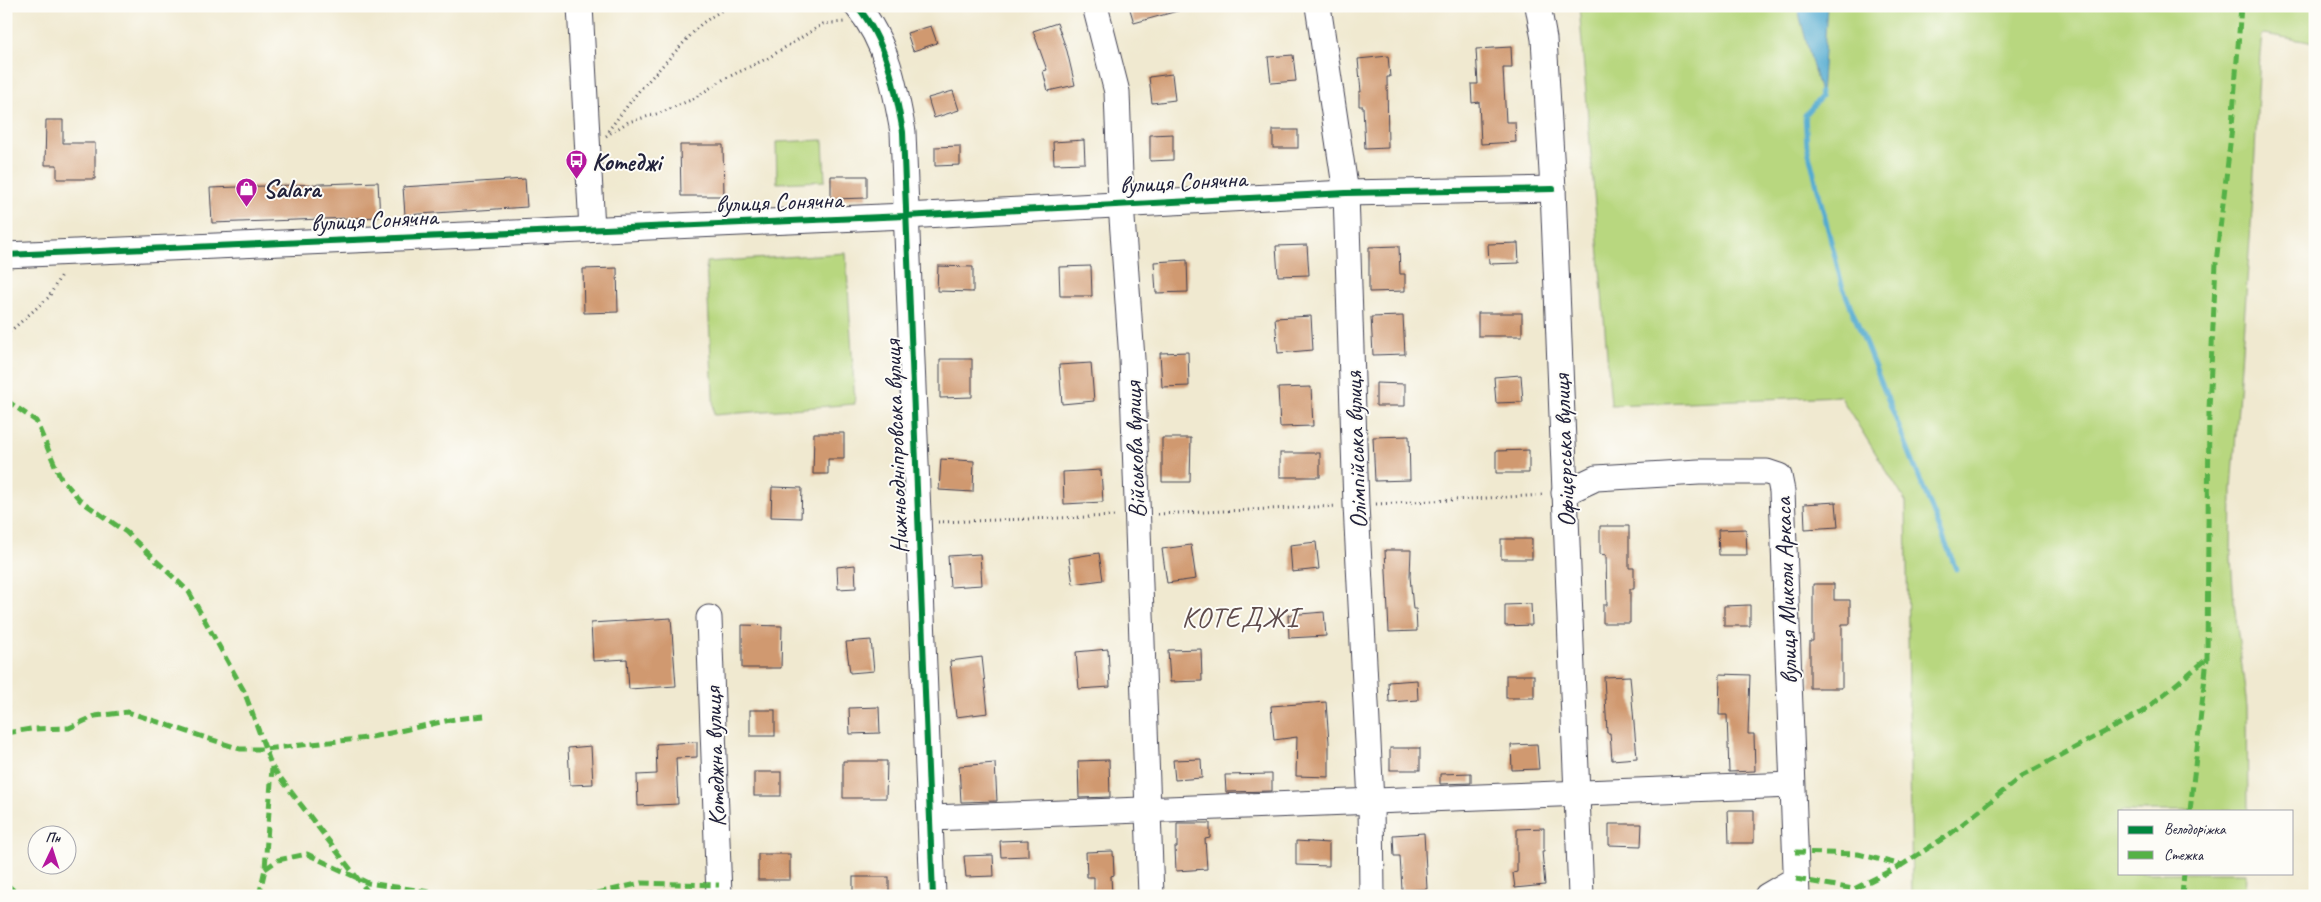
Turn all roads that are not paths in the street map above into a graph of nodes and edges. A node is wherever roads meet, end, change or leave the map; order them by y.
1 (580, 6) edge
2 (1095, 6) edge
3 (1318, 6) edge
4 (1538, 6) edge
5 (869, 10) edge
6 (1553, 189) junction
7 (1346, 193) junction
8 (1121, 204) junction
9 (905, 216) junction
10 (592, 229) junction
11 (6, 255) edge
12 (1564, 493) junction
13 (709, 618) dead end
14 (1792, 785) junction
15 (1578, 792) junction
16 (1371, 802) junction
17 (1146, 810) junction
18 (931, 818) junction
19 (1796, 887) edge
20 (719, 896) edge
21 (933, 896) edge
22 (1151, 896) edge
23 (1372, 896) edge
24 (1580, 896) edge
25 (1767, 896) edge

1 - 10 street
2 - 8 street, Військова вулиця
3 - 7 street, Олімпійська вулиця
4 - 6 street, Офіцерська вулиця
5 - 9 street, Нижньодніпровська вулиця
6 - 7 street, вулиця Сонячна
6 - 12 street, Офіцерська вулиця
7 - 8 street, вулиця Сонячна
7 - 16 street, Олімпійська вулиця
8 - 9 street, вулиця Сонячна
8 - 17 street, Військова вулиця
9 - 10 street, вулиця Сонячна
9 - 18 street, Нижньодніпровська вулиця
10 - 11 street, вулиця Сонячна
12 - 14 street, вулиця Миколи Аркаса
12 - 15 street, Офіцерська вулиця
13 - 20 street, Котеджна вулиця
14 - 15 street
14 - 19 street, вулиця Миколи Аркаса
15 - 16 street
15 - 24 street, Офіцерська вулиця
16 - 17 street
16 - 23 street, Олімпійська вулиця
17 - 18 street
17 - 22 street, Військова вулиця
18 - 21 street, Нижньодніпровська вулиця
19 - 25 street

